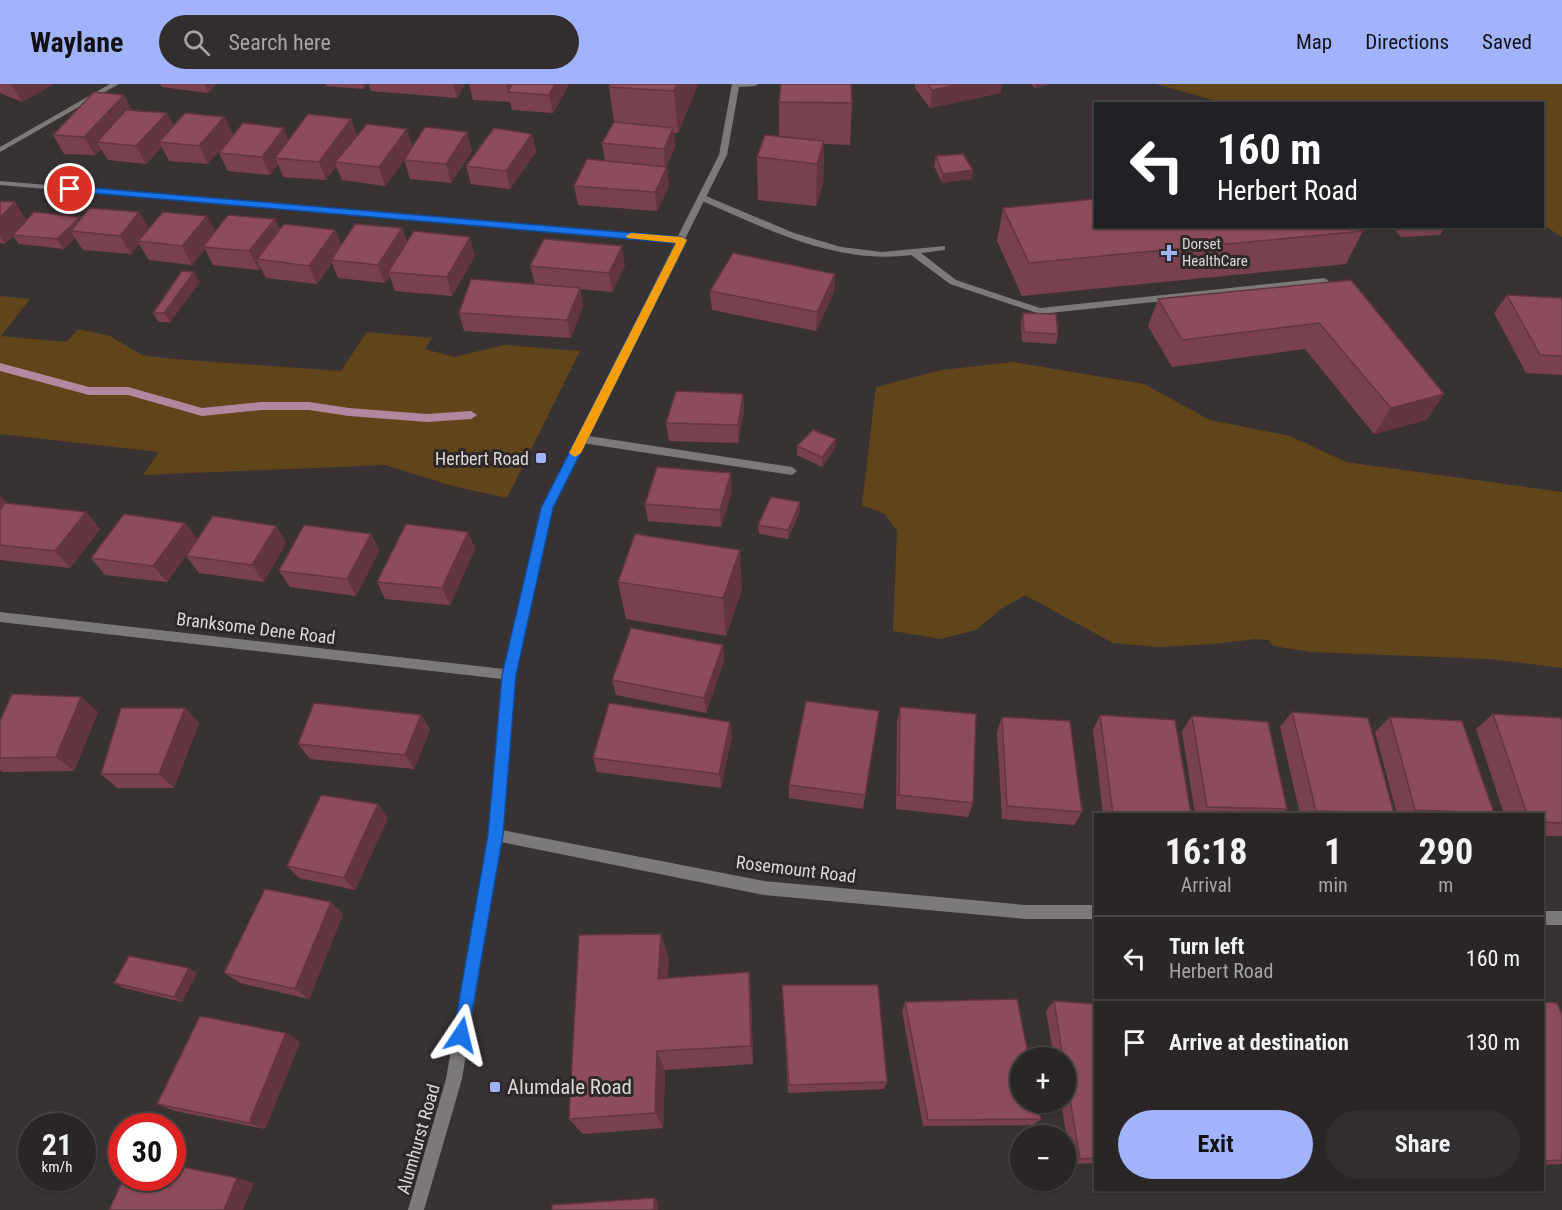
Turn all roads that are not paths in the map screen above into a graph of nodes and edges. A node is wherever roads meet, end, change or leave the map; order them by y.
1 (115, 84) edge
2 (755, 84) edge
3 (736, 85) edge
4 (0, 150) edge
5 (0, 183) edge
6 (703, 198) junction
7 (682, 240) junction
8 (942, 248) dead end
9 (912, 251) junction
10 (1324, 281) edge
11 (582, 439) junction
12 (792, 471) dead end
13 (0, 617) edge
14 (509, 675) junction
15 (495, 835) junction
16 (1094, 912) edge
17 (1544, 918) edge
18 (1562, 918) edge
19 (417, 1210) edge

1 - 4 street
2 - 3 street
3 - 6 street, Alumhurst Road
5 - 7 street
6 - 7 street, Alumhurst Road
6 - 9 street
7 - 11 street, Alumhurst Road
8 - 9 street
9 - 10 street
11 - 12 street
11 - 14 street, Alumhurst Road
13 - 14 street, Branksome Dene Road
14 - 15 street, Alumhurst Road
15 - 16 street, Rosemount Road
15 - 19 street, Alumhurst Road
17 - 18 street

